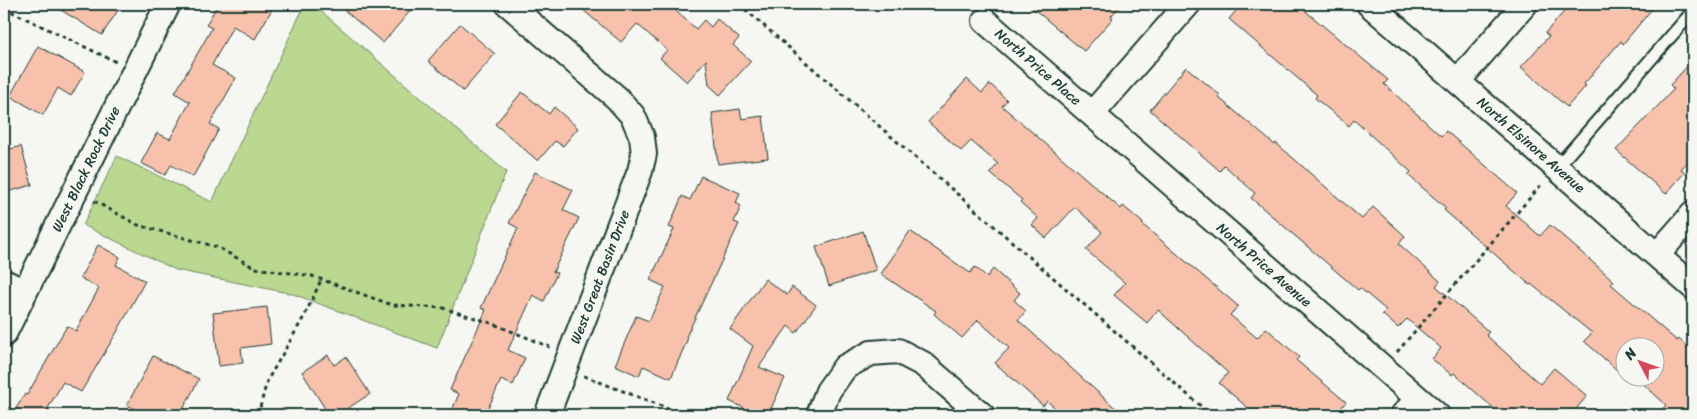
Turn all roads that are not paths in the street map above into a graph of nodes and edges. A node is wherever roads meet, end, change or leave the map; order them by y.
1 (168, 4) edge
2 (508, 4) edge
3 (1188, 4) edge
4 (1369, 4) edge
5 (1525, 4) edge
6 (1693, 11) edge
7 (985, 21) dead end
8 (1458, 81) junction
9 (1092, 114) junction
10 (1556, 167) junction
11 (1693, 214) edge
12 (1657, 255) junction
13 (4, 282) edge
14 (1693, 287) edge
15 (25, 292) junction
16 (4, 334) edge
17 (1410, 407) edge
18 (547, 415) edge
19 (819, 415) edge
20 (982, 415) edge
21 (1437, 415) edge

1 - 15 street, West Black Rock Drive
2 - 18 street, West Great Basin Drive
3 - 9 street
4 - 8 street, North Elsinore Avenue
5 - 8 street
6 - 10 lane
7 - 9 street, North Price Place
8 - 10 street, North Elsinore Avenue
9 - 17 street, North Price Avenue
10 - 12 street, North Elsinore Avenue
11 - 12 street
12 - 14 street, North Elsinore Avenue
13 - 15 street
15 - 16 street, West Black Rock Drive
17 - 21 street, North Price Avenue
19 - 20 street

